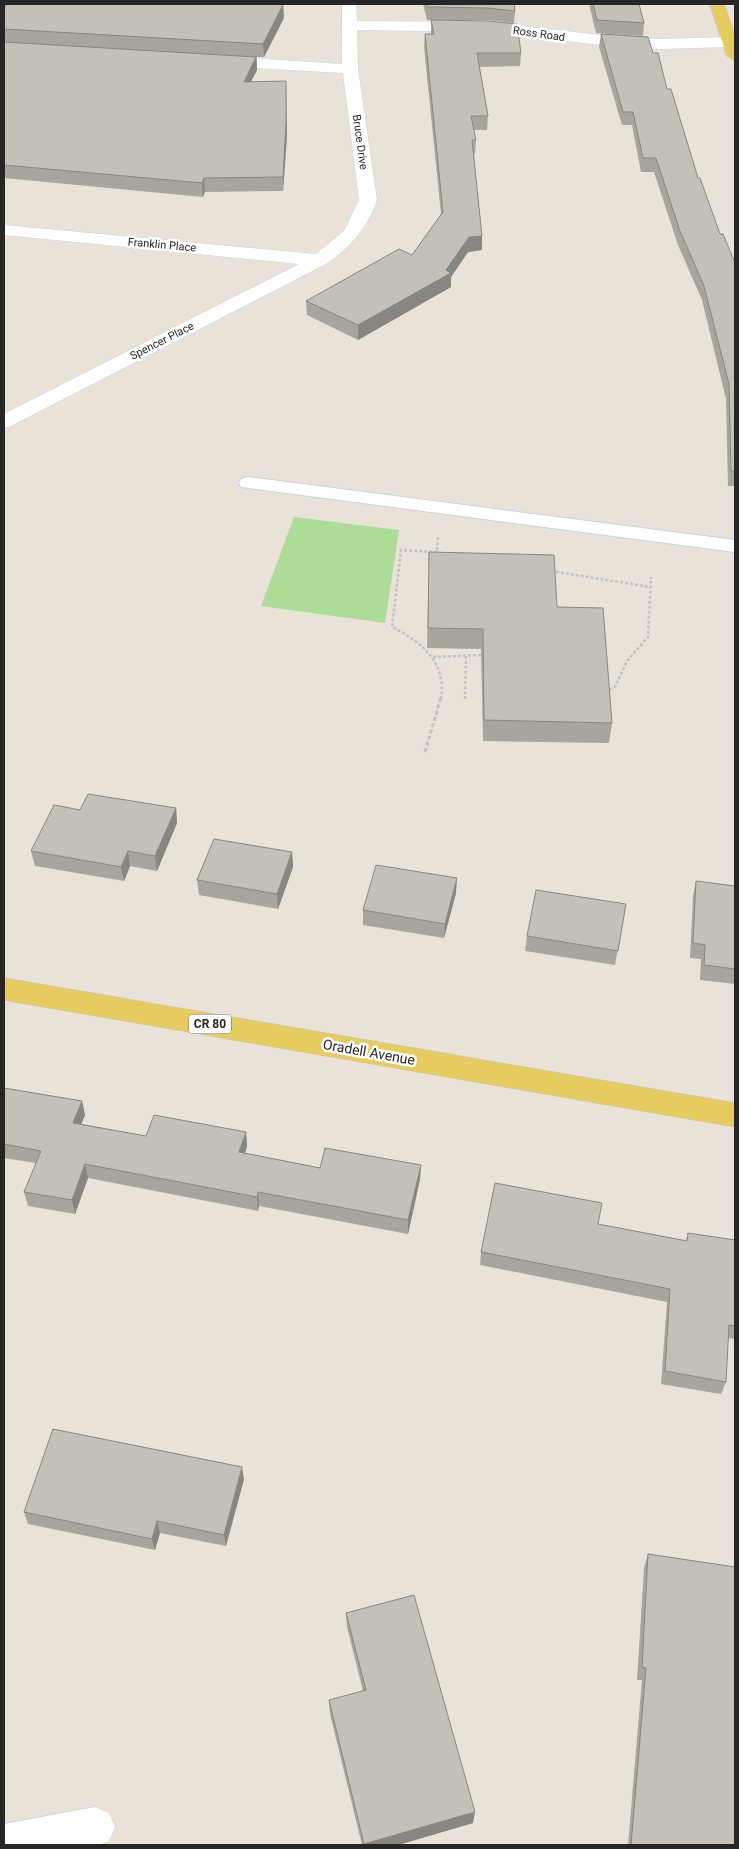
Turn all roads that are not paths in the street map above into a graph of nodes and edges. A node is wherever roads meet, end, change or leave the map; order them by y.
1 (350, 4) edge
2 (717, 4) edge
3 (350, 25) junction
4 (732, 49) edge
5 (204, 60) edge
6 (350, 69) junction
7 (4, 230) edge
8 (320, 260) junction
9 (4, 422) edge
10 (248, 483) dead end
11 (735, 546) edge
12 (4, 989) edge
13 (735, 1116) edge
14 (95, 1827) dead end
15 (4, 1844) edge

1 - 3 street, Bruce Drive
2 - 4 main road
3 - 4 street, Ross Road
3 - 6 street, Bruce Drive
5 - 6 street
6 - 8 street, Bruce Drive
7 - 8 street, Franklin Place
8 - 9 street, Spencer Place
10 - 11 lane
12 - 13 main road, Oradell Avenue / CR 80
14 - 15 street

